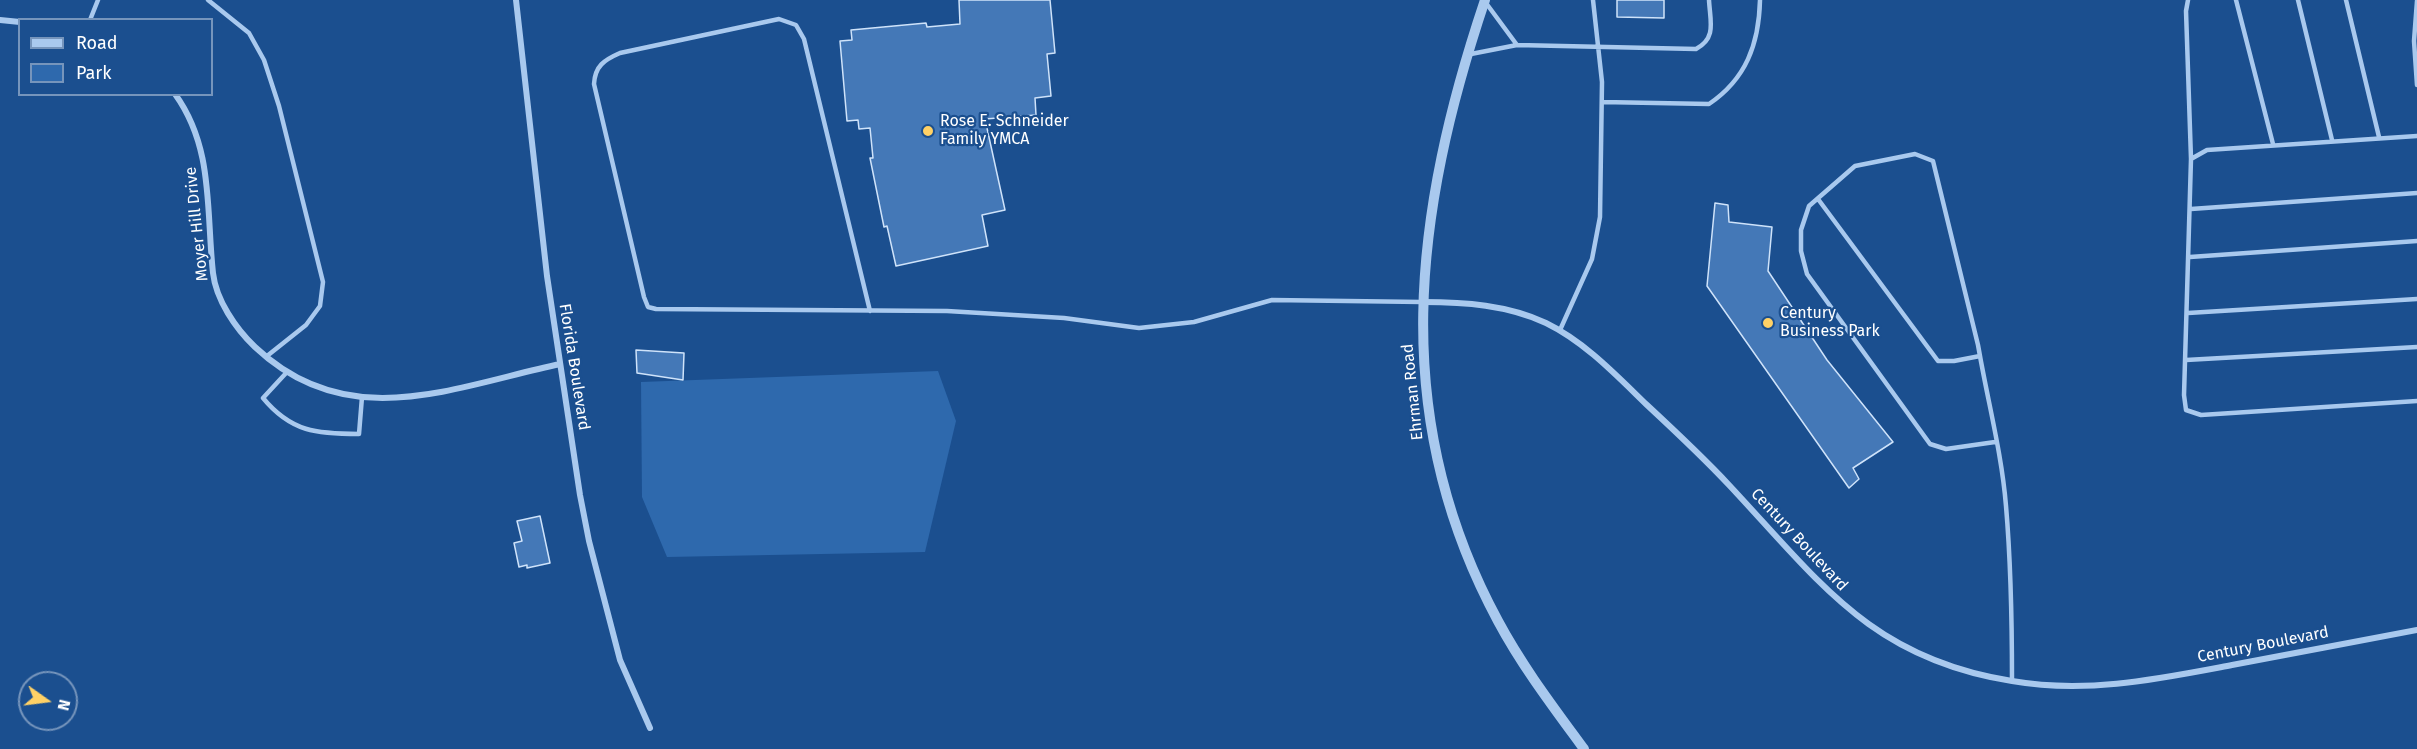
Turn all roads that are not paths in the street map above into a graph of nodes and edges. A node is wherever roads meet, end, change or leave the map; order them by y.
1 (98, 0) edge
2 (208, 0) edge
3 (516, 0) edge
4 (1593, 0) edge
5 (1709, 0) edge
6 (1760, 0) edge
7 (2188, 0) edge
8 (2236, 0) edge
9 (2298, 0) edge
10 (2346, 0) edge
11 (1485, 1) edge
12 (2417, 1) edge
13 (91, 18) edge
14 (0, 20) edge
15 (18, 22) edge
16 (1517, 45) junction
17 (1597, 48) junction
18 (1468, 54) junction
19 (2417, 85) edge
20 (176, 96) edge
21 (1602, 102) junction
22 (2417, 136) edge
23 (2379, 137) junction
24 (2332, 140) junction
25 (2273, 144) junction
26 (2191, 159) junction
27 (2417, 193) edge
28 (1818, 199) junction
29 (2191, 209) junction
30 (2417, 241) edge
31 (2190, 257) junction
32 (2417, 299) edge
33 (1422, 303) junction
34 (870, 311) junction
35 (2188, 313) junction
36 (1560, 330) junction
37 (2417, 347) edge
38 (1980, 356) junction
39 (266, 357) junction
40 (2186, 360) junction
41 (560, 364) junction
42 (286, 372) junction
43 (362, 397) junction
44 (2417, 401) edge
45 (1995, 442) junction
46 (2417, 630) edge
47 (2012, 681) junction
48 (650, 728) dead end
49 (1584, 749) edge

1 - 13 lane
2 - 39 lane
3 - 41 street, Florida Boulevard
4 - 17 lane
5 - 17 lane
6 - 21 lane
7 - 26 lane
8 - 25 lane
9 - 24 lane
10 - 23 lane
11 - 16 lane
11 - 18 street, Ehrman Road
12 - 19 lane
14 - 15 street
16 - 17 lane
16 - 18 lane
17 - 21 lane
18 - 33 street, Ehrman Road
20 - 39 street, Moyer Hill Drive
21 - 36 lane
22 - 23 lane
23 - 24 lane
24 - 25 lane
25 - 26 lane
26 - 29 lane
27 - 29 lane
28 - 38 lane
28 - 38 lane
28 - 45 lane
29 - 31 lane
30 - 31 lane
31 - 35 lane
32 - 35 lane
33 - 34 lane
33 - 36 street, Century Boulevard
33 - 49 street, Ehrman Road
34 - 34 lane
35 - 40 lane
36 - 47 street, Century Boulevard
37 - 40 lane
38 - 45 lane
39 - 42 street, Moyer Hill Drive
40 - 44 lane
41 - 43 street, Moyer Hill Drive
41 - 48 street, Florida Boulevard
42 - 43 street, Moyer Hill Drive
42 - 43 lane
45 - 47 lane
46 - 47 street, Century Boulevard

